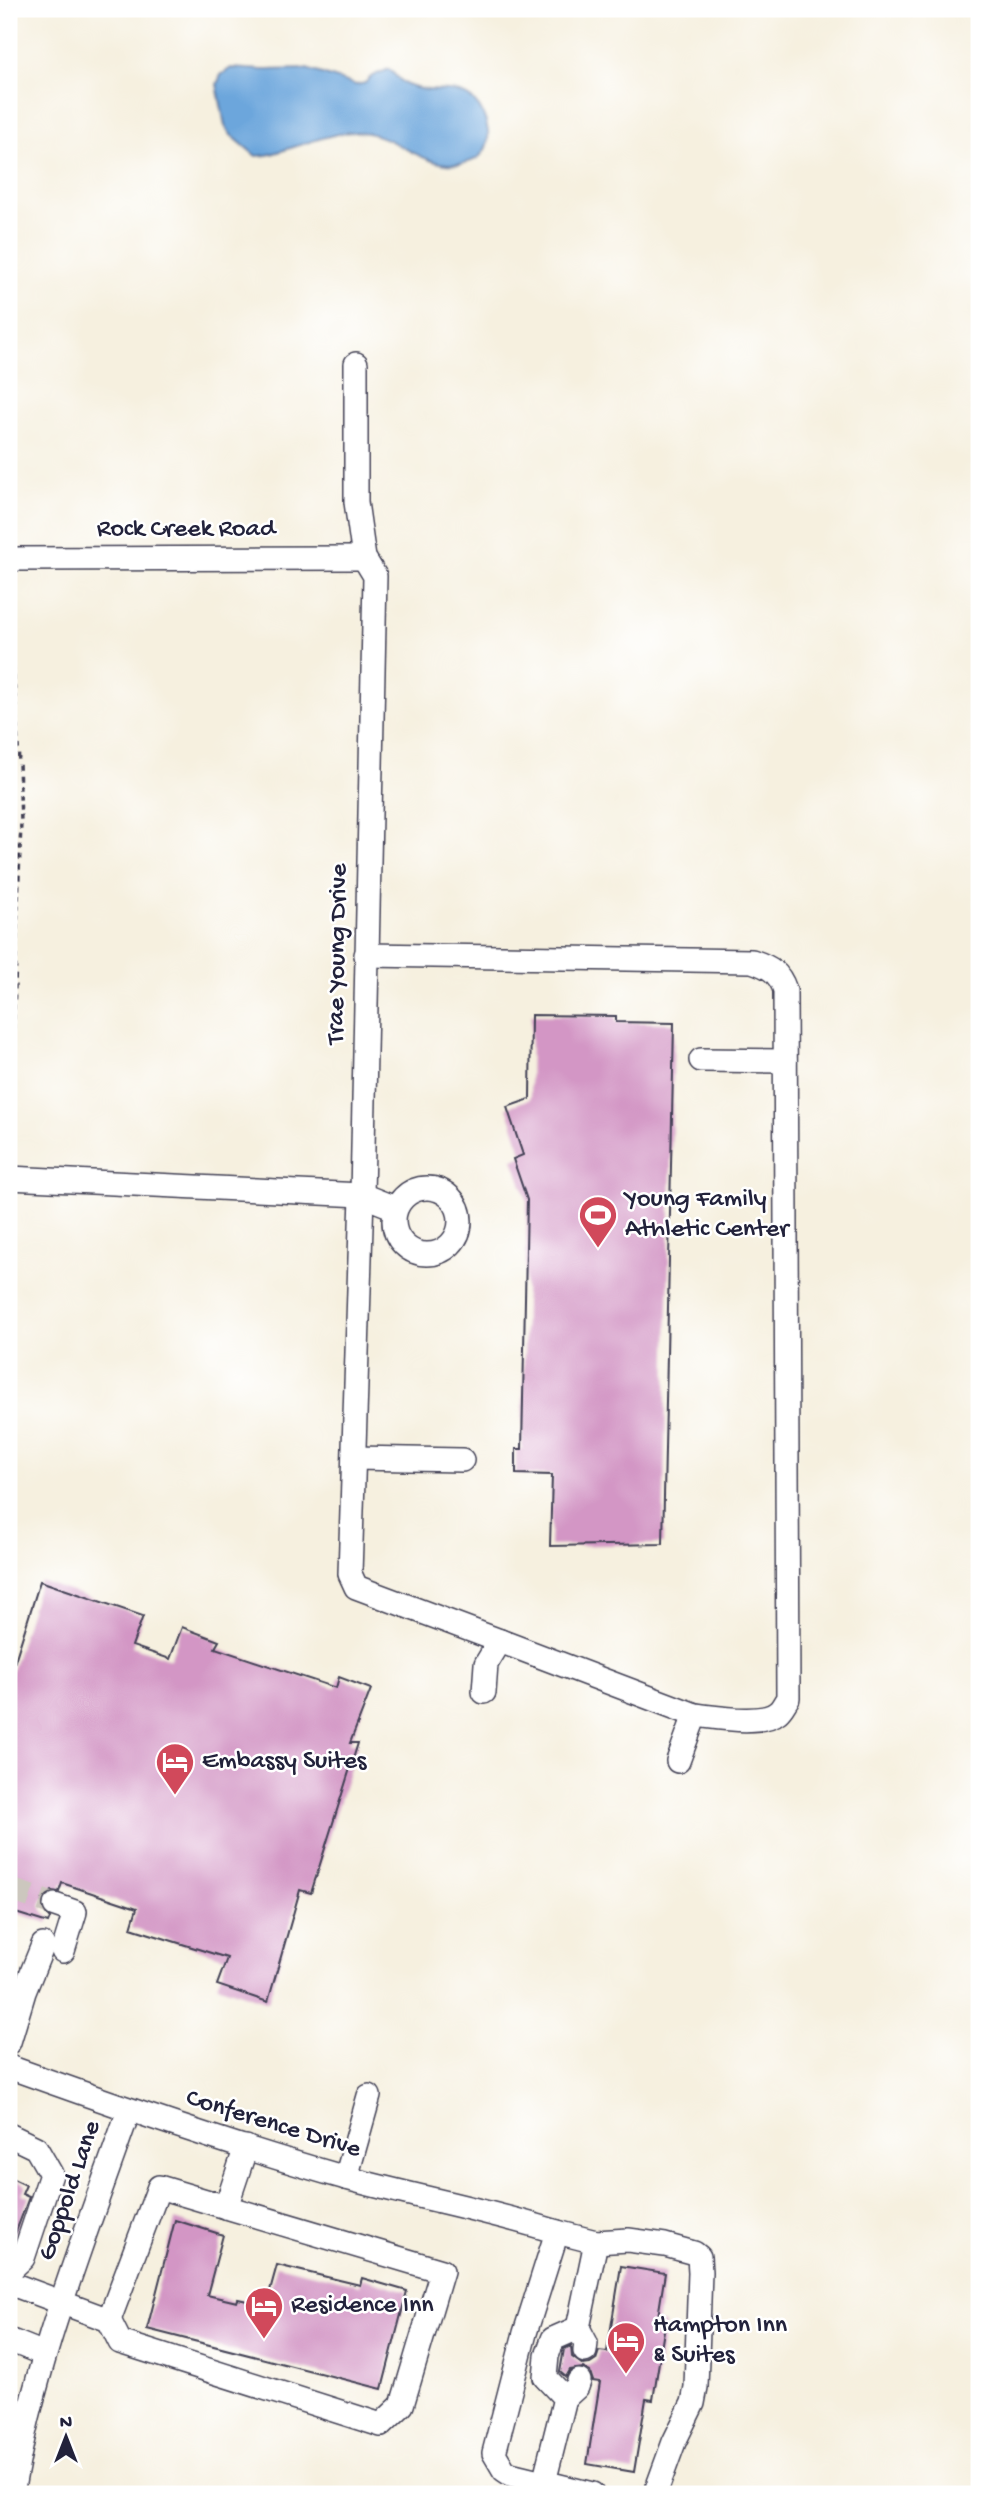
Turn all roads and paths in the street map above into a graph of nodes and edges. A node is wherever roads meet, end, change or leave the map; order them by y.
1 (356, 364) dead end
2 (364, 558) junction
3 (9, 559) edge
4 (9, 595) edge
5 (366, 955) junction
6 (701, 1060) dead end
7 (785, 1061) junction
8 (9, 1066) edge
9 (9, 1178) edge
10 (362, 1195) junction
11 (395, 1208) dead end
12 (354, 1458) junction
13 (463, 1460) dead end
14 (500, 1642) junction
15 (484, 1692) dead end
16 (695, 1715) junction
17 (678, 1761) dead end
18 (55, 1905) tunnel mouth
19 (9, 2042) edge
20 (9, 2067) edge
21 (369, 2096) dead end
22 (129, 2110) junction
23 (9, 2135) edge
24 (246, 2147) junction
25 (346, 2178) junction
26 (226, 2207) junction
27 (557, 2232) junction
28 (596, 2242) junction
29 (9, 2272) edge
30 (9, 2283) edge
31 (61, 2304) junction
32 (109, 2320) junction
33 (578, 2328) junction
34 (9, 2340) edge
35 (585, 2351) dead end
36 (44, 2354) junction
37 (544, 2482) junction
38 (12, 2494) edge
39 (592, 2494) edge
40 (655, 2494) edge

1 - 2 street, Trae Young Drive
2 - 3 street, Rock Creek Road
2 - 5 street, Trae Young Drive
4 - 8 path
5 - 7 street, Trae Young Drive
5 - 10 street, Trae Young Drive
6 - 7 street
7 - 16 street, Trae Young Drive
9 - 10 street
10 - 11 street
10 - 12 street, Trae Young Drive
12 - 13 street
12 - 14 street, Trae Young Drive
14 - 15 street
14 - 16 street, Trae Young Drive
16 - 17 street
18 - 19 street
20 - 22 street, Conference Drive
21 - 25 street
22 - 24 street, Conference Drive
22 - 31 street, Goppold Lane
23 - 29 street
24 - 25 street, Conference Drive
24 - 26 street
25 - 27 street, Conference Drive
26 - 32 street
26 - 32 street
27 - 28 street, Conference Drive
27 - 37 street
28 - 33 street
28 - 40 street, Conference Drive
30 - 31 street
31 - 32 street
31 - 36 street, Goppold Lane
33 - 35 street
33 - 37 street
34 - 36 street
36 - 38 street, Goppold Lane
37 - 39 street

